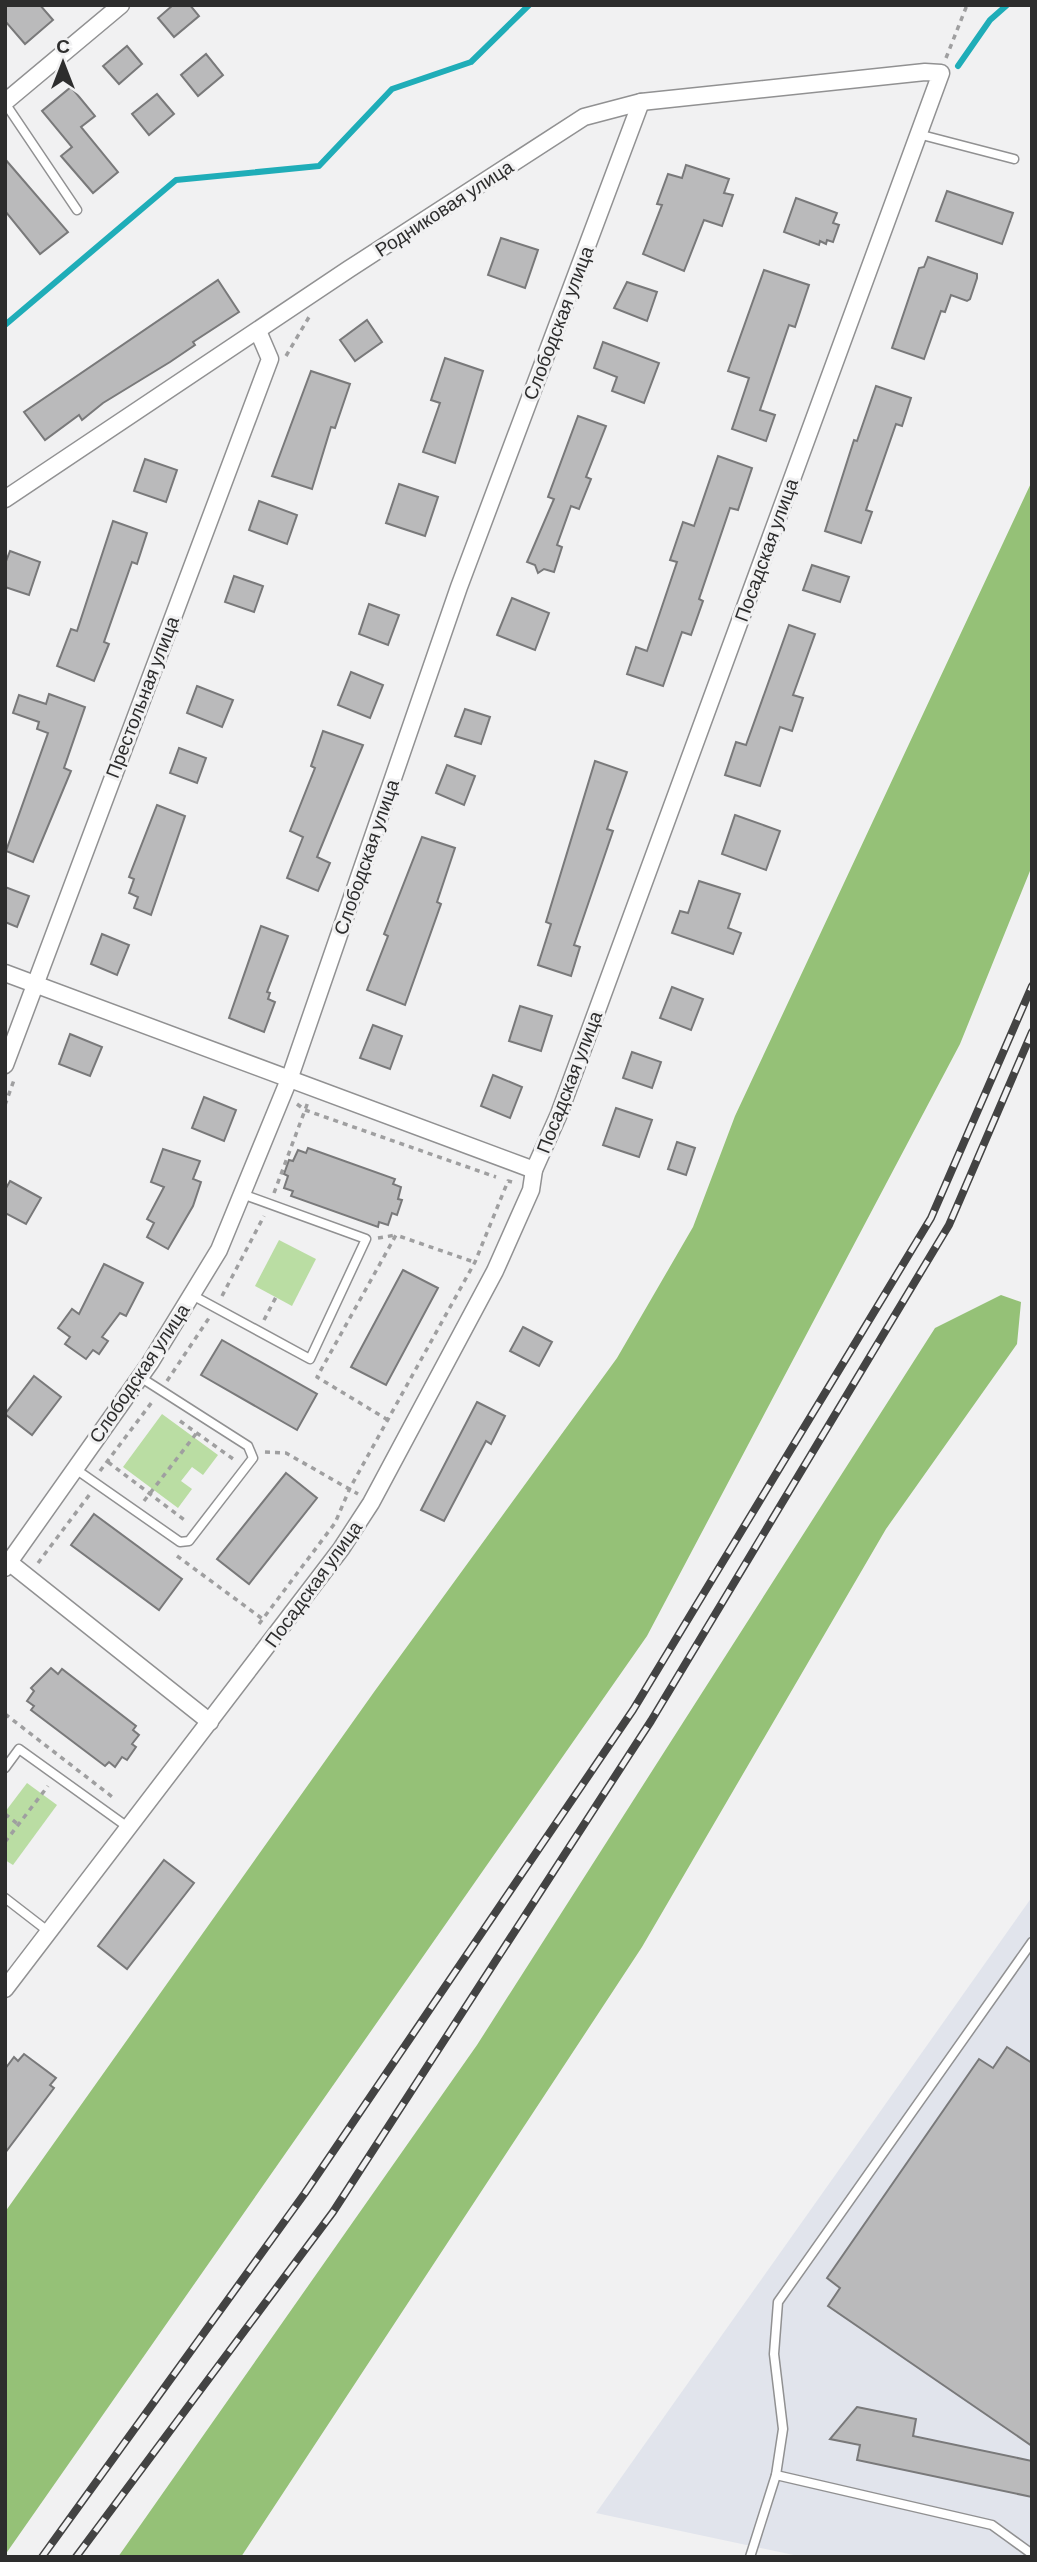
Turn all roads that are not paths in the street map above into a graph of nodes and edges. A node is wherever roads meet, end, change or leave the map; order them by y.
1 (121, 5) edge
2 (941, 73) joint
3 (5, 102) edge
4 (641, 102) junction
5 (919, 134) junction
6 (1014, 159) dead end
7 (77, 210) dead end
8 (258, 331) junction
9 (5, 499) edge
10 (5, 973) edge
11 (34, 984) junction
12 (5, 1065) edge
13 (290, 1077) junction
14 (534, 1170) junction
15 (242, 1194) junction
16 (192, 1294) junction
17 (140, 1377) junction
18 (74, 1468) junction
19 (7, 1566) edge
20 (210, 1721) junction
21 (5, 1769) edge
22 (129, 1828) junction
23 (5, 1898) edge
24 (49, 1932) junction
25 (1032, 1942) edge
26 (5, 1989) edge
27 (776, 2475) junction
28 (1032, 2554) edge
29 (750, 2557) edge

1 - 3 street
2 - 4 street, Родниковая улица
2 - 5 street, Посадская улица
3 - 7 lane
4 - 8 street, Родниковая улица
4 - 13 street, Слободская улица
5 - 6 lane
5 - 14 street, Посадская улица
8 - 9 street, Родниковая улица
8 - 11 street, Престольная улица
10 - 11 street
11 - 12 street, Престольная улица
11 - 13 street
13 - 14 street
13 - 15 street, Слободская улица
14 - 20 street, Посадская улица
15 - 16 street, Слободская улица
15 - 16 lane
16 - 17 street, Слободская улица
17 - 18 street, Слободская улица
17 - 18 lane
18 - 19 street, Слободская улица
19 - 20 street
20 - 22 street, Посадская улица
21 - 22 lane
22 - 24 street, Посадская улица
23 - 24 lane
24 - 26 street, Посадская улица
25 - 27 lane
27 - 28 lane
27 - 29 lane

